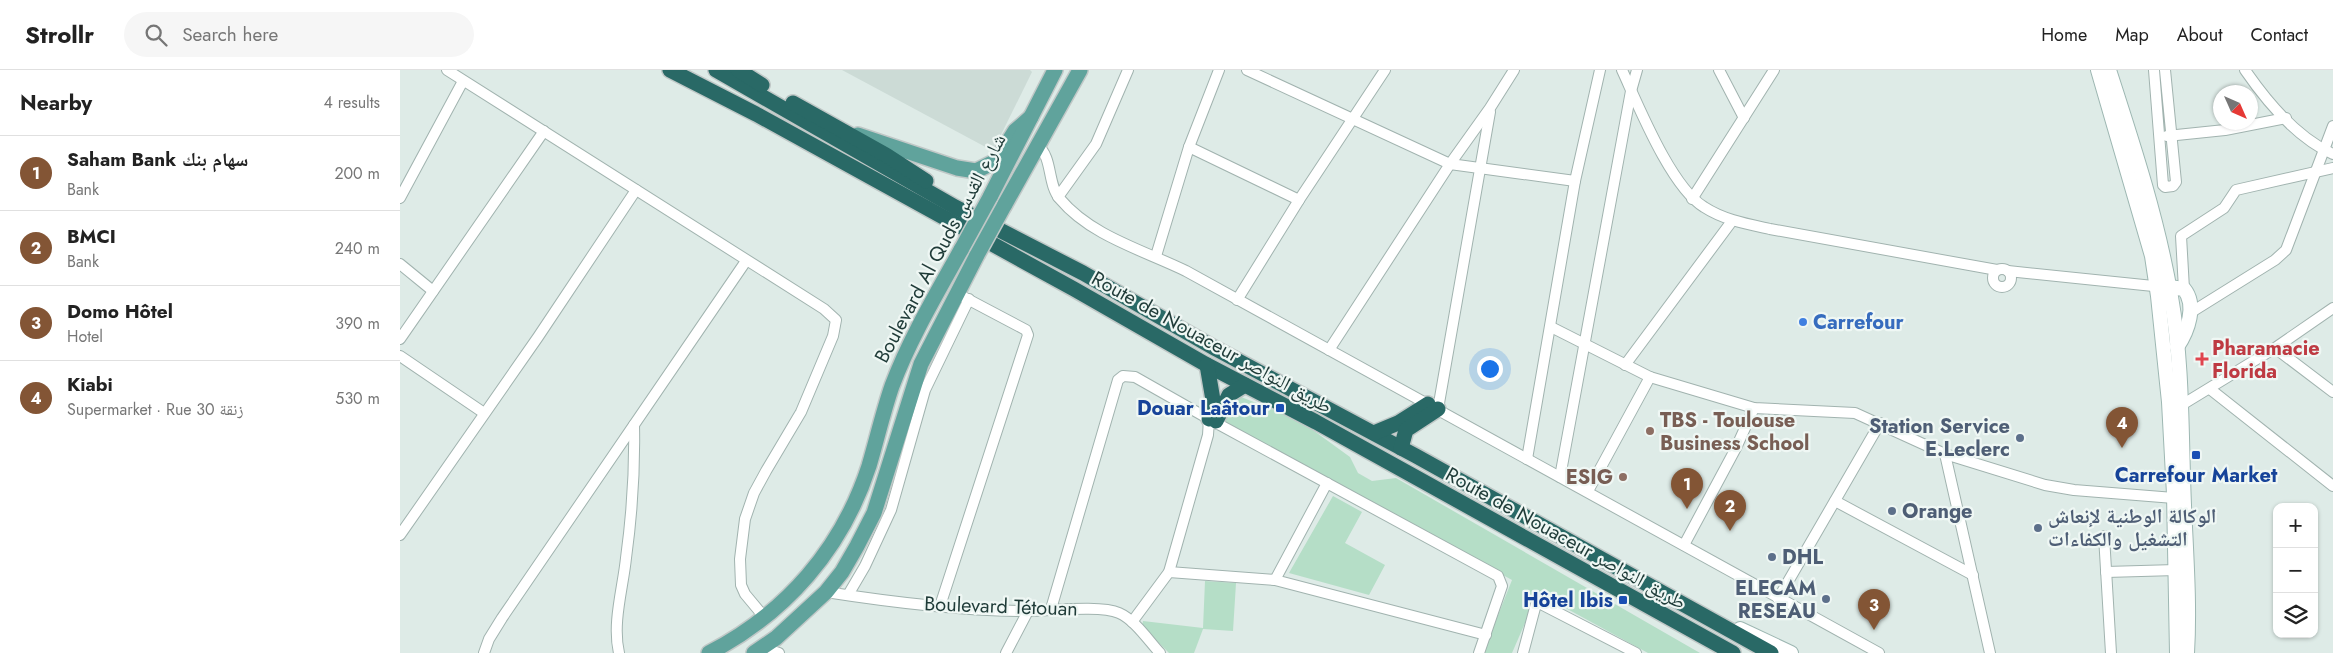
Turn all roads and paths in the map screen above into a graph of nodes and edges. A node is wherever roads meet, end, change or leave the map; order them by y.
1 (447, 70) edge
2 (670, 70) edge
3 (716, 70) edge
4 (738, 70) edge
5 (1055, 70) edge
6 (1080, 70) edge
7 (1128, 70) edge
8 (1219, 70) edge
9 (1247, 70) edge
10 (1385, 70) edge
11 (1514, 70) edge
12 (1600, 70) edge
13 (1622, 70) edge
14 (1637, 70) edge
15 (1719, 70) edge
16 (1774, 70) edge
17 (2098, 70) edge
18 (2109, 70) edge
19 (2168, 70) edge
20 (2245, 70) edge
21 (2154, 71) edge
22 (463, 81) junction
23 (1632, 91) junction
24 (1490, 108) junction
25 (1031, 117) junction
26 (1744, 118) junction
27 (2286, 118) junction
28 (1353, 119) junction
29 (2333, 126) edge
30 (544, 131) junction
31 (846, 132) junction
32 (2172, 136) junction
33 (2158, 137) junction
34 (1038, 146) junction
35 (1189, 147) junction
36 (2328, 152) edge
37 (1450, 164) junction
38 (1479, 168) junction
39 (2333, 168) edge
40 (2314, 172) junction
41 (1576, 181) junction
42 (636, 190) junction
43 (1058, 197) junction
44 (400, 198) edge
45 (1692, 199) junction
46 (1299, 200) junction
47 (955, 207) junction
48 (1732, 221) junction
49 (1156, 256) junction
50 (746, 260) junction
51 (400, 264) edge
52 (1997, 270) junction
53 (2008, 271) junction
54 (2163, 287) junction
55 (2184, 289) junction
56 (433, 291) junction
57 (962, 296) junction
58 (1237, 300) junction
59 (2333, 308) edge
60 (2190, 313) junction
61 (1551, 327) junction
62 (400, 339) edge
63 (1583, 344) junction
64 (2177, 347) junction
65 (2275, 348) junction
66 (1329, 350) junction
67 (400, 356) edge
68 (1207, 365) junction
69 (1625, 365) junction
70 (1650, 377) junction
71 (1245, 385) junction
72 (2210, 389) junction
73 (2332, 391) edge
74 (1436, 404) junction
75 (2180, 406) junction
76 (1754, 408) junction
77 (484, 413) junction
78 (1880, 423) junction
79 (634, 425) junction
80 (1211, 426) junction
81 (1374, 433) junction
82 (1401, 448) junction
83 (1945, 454) junction
84 (1527, 459) junction
85 (1560, 477) junction
86 (1327, 483) junction
87 (2333, 486) edge
88 (1588, 491) junction
89 (2174, 498) junction
90 (1835, 501) junction
91 (400, 534) edge
92 (2104, 536) dead end
93 (1684, 545) junction
94 (2176, 570) junction
95 (1169, 572) junction
96 (2106, 572) junction
97 (1972, 574) junction
98 (1275, 580) junction
99 (826, 592) junction
100 (848, 595) junction
101 (1778, 599) junction
102 (940, 606) junction
103 (1051, 609) junction
104 (1028, 611) junction
105 (765, 618) junction
106 (1132, 622) junction
107 (1718, 624) junction
108 (2188, 634) junction
109 (1486, 635) junction
110 (1712, 642) junction
111 (758, 650) edge
112 (484, 653) edge
113 (618, 653) edge
114 (709, 653) edge
115 (779, 653) edge
116 (1006, 653) edge
117 (1160, 653) edge
118 (1479, 653) edge
119 (1523, 653) edge
120 (1636, 653) edge
121 (1726, 653) edge
122 (1733, 653) edge
123 (1771, 653) edge
124 (1791, 653) edge
125 (1879, 653) edge
126 (1990, 653) edge
127 (2111, 653) edge
128 (2177, 653) edge
129 (2186, 653) edge
130 (2192, 653) edge

1 - 22 street
2 - 68 highway, Route de Nouaceur طريق النواصر
3 - 47 highway, Route de Nouaceur طريق النواصر
4 - 31 highway
5 - 25 main road, Boulevard Al Quds شارع القدس
6 - 34 main road, Boulevard Al Quds شارع القدس
7 - 43 street
8 - 35 street
9 - 28 street
10 - 28 street
11 - 24 street
12 - 41 street
13 - 23 street
14 - 23 street
15 - 26 street
16 - 26 street
17 - 54 main road
18 - 54 main road
19 - 21 street
19 - 32 street
20 - 27 street
21 - 33 street
22 - 30 street
22 - 44 street
23 - 45 street
23 - 63 street
24 - 37 street
24 - 38 street
25 - 31 main road
25 - 105 main road, Boulevard Al Quds شارع القدس, bridge
26 - 45 street
27 - 32 street
27 - 36 street
28 - 37 street
28 - 46 street
29 - 36 street
30 - 42 street
30 - 56 street
31 - 47 highway
32 - 33 street
32 - 33 street
34 - 43 street
34 - 57 main road, Boulevard Al Quds شارع القدس, bridge
35 - 46 street
35 - 49 street
36 - 40 street
37 - 38 street
37 - 66 street
38 - 41 street
38 - 74 street
39 - 40 street
40 - 55 street
40 - 60 street
41 - 61 street
42 - 50 street
42 - 77 street
43 - 49 street
45 - 48 street
46 - 58 street
47 - 81 highway, Route de Nouaceur طريق النواصر
48 - 52 street
48 - 69 street
49 - 58 street
50 - 79 street
50 - 105 street
51 - 56 street
52 - 53 street
52 - 53 street
53 - 54 street
54 - 55 main road
54 - 64 main road
54 - 89 main road
55 - 60 main road
56 - 62 street
57 - 99 main road, Boulevard Al Quds شارع القدس
57 - 100 street
57 - 102 street
58 - 66 street
59 - 65 street
60 - 64 main road
61 - 63 street
61 - 84 street
63 - 69 street
63 - 85 street
64 - 75 main road
65 - 72 street
65 - 73 street
66 - 74 street
67 - 77 street
68 - 71 highway, Route de Nouaceur طريق النواصر
68 - 80 highway
69 - 70 street
70 - 76 street
70 - 88 street
71 - 80 highway
71 - 110 highway, Route de Nouaceur طريق النواصر
72 - 75 street
72 - 87 street
74 - 81 highway
74 - 82 highway
74 - 84 street
75 - 108 main road
76 - 78 street
76 - 93 street
77 - 91 street
78 - 83 street
78 - 90 street
79 - 112 street
79 - 113 street
80 - 86 street
80 - 95 street
80 - 103 street
81 - 82 highway, Route de Nouaceur طريق النواصر
82 - 107 highway, Route de Nouaceur طريق النواصر
83 - 89 street
83 - 97 street
84 - 85 street
85 - 88 street
86 - 98 street
86 - 109 street
88 - 93 street
89 - 94 main road
90 - 97 street
90 - 101 street
92 - 96 street
93 - 101 street
94 - 96 street
94 - 128 main road
95 - 98 street
95 - 106 street
96 - 127 street
97 - 126 street
98 - 109 street
99 - 100 street, Boulevard Tétouan
99 - 111 main road, Boulevard Al Quds شارع القدس
100 - 102 street, Boulevard Tétouan
101 - 125 street
102 - 104 street, Boulevard Tétouan
103 - 104 street, Boulevard Tétouan
103 - 106 street, Boulevard Tétouan
104 - 116 street
105 - 114 main road, Boulevard Al Quds شارع القدس
106 - 117 street, Boulevard Tétouan
107 - 123 highway, Route de Nouaceur طريق النواصر
107 - 124 main road
108 - 129 main road
108 - 130 main road
109 - 118 street
110 - 121 main road
110 - 122 highway, Route de Nouaceur طريق النواصر
111 - 115 street
119 - 120 street

